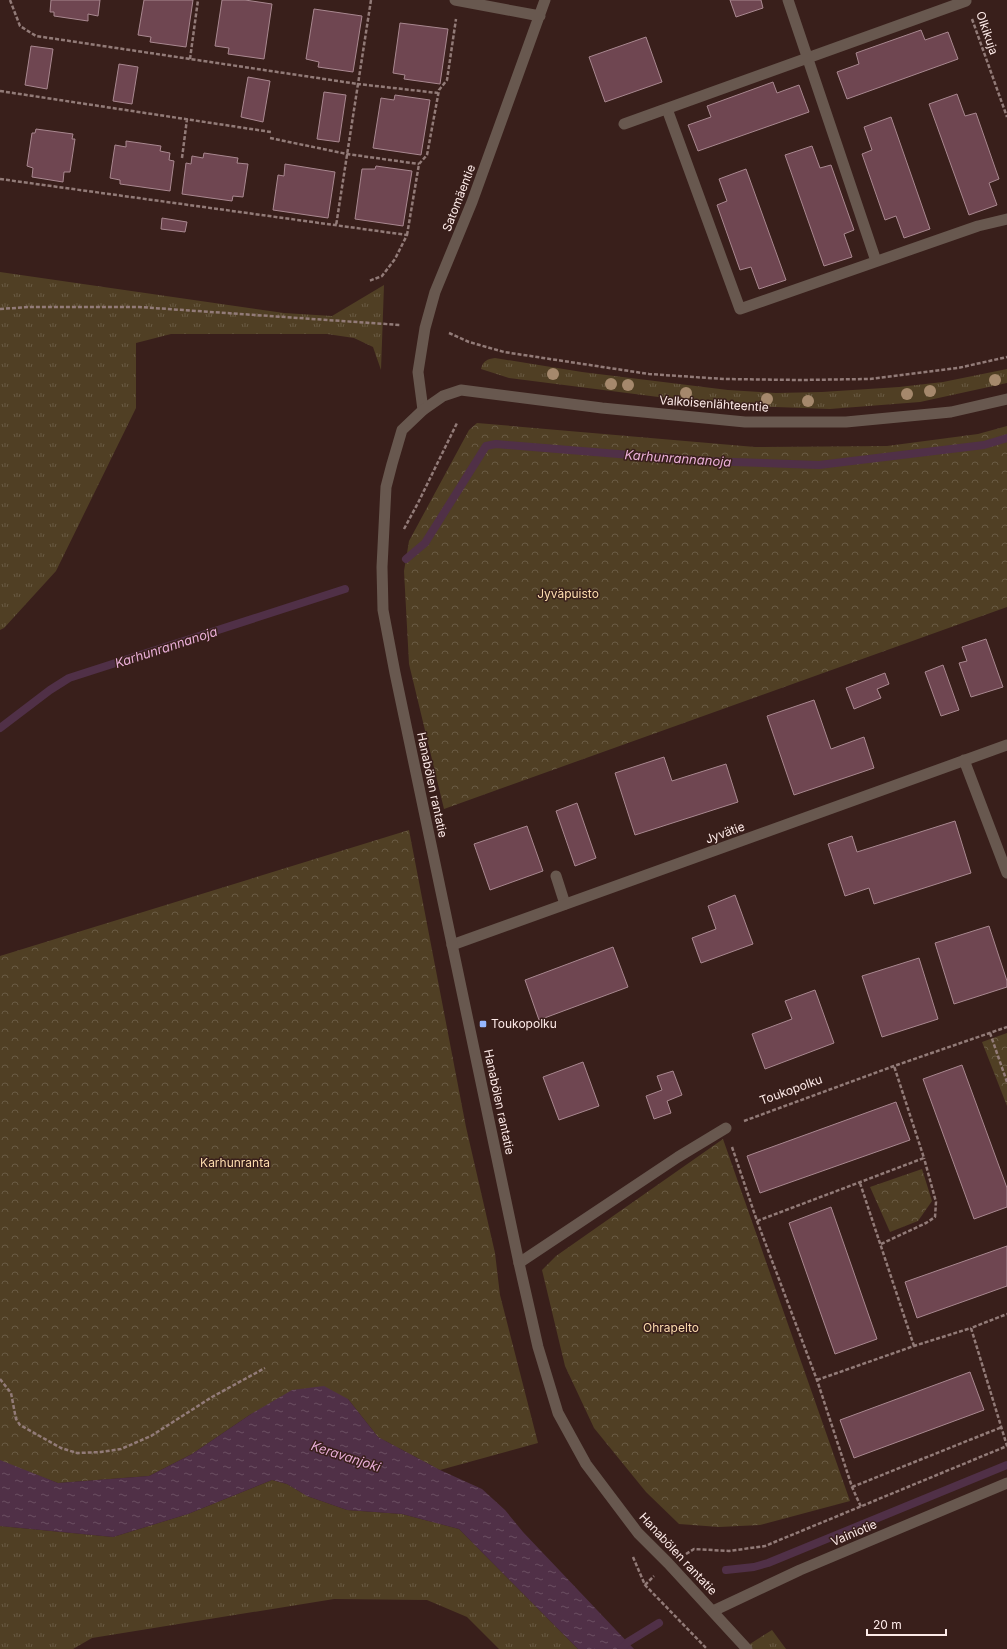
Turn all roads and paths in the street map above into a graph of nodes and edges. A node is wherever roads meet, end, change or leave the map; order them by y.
1 (10, 0) edge
2 (198, 0) edge
3 (371, 0) edge
4 (457, 0) edge
5 (545, 0) edge
6 (788, 0) edge
7 (966, 1) joint
8 (540, 16) junction
9 (808, 57) junction
10 (190, 59) junction
11 (358, 84) junction
12 (0, 91) edge
13 (438, 93) junction
14 (667, 109) junction
15 (1007, 117) edge
16 (187, 119) junction
17 (624, 124) dead end
18 (271, 132) dead end
19 (270, 138) dead end
20 (347, 154) junction
21 (182, 158) dead end
22 (419, 164) junction
23 (0, 179) edge
24 (1007, 219) edge
25 (336, 226) junction
26 (407, 235) junction
27 (876, 261) junction
28 (369, 281) dead end
29 (0, 309) edge
30 (400, 325) dead end
31 (448, 333) dead end
32 (1007, 357) edge
33 (1007, 399) edge
34 (423, 410) junction
35 (457, 423) dead end
36 (400, 535) dead end
37 (1007, 745) edge
38 (964, 760) junction
39 (1007, 873) edge
40 (556, 876) dead end
41 (565, 904) junction
42 (452, 945) junction
43 (1007, 1027) edge
44 (990, 1033) junction
45 (894, 1066) junction
46 (1007, 1082) edge
47 (726, 1128) junction
48 (924, 1158) junction
49 (860, 1183) junction
50 (757, 1221) junction
51 (881, 1244) junction
52 (519, 1263) junction
53 (1007, 1314) edge
54 (972, 1328) junction
55 (914, 1346) junction
56 (265, 1368) dead end
57 (0, 1379) edge
58 (817, 1380) junction
59 (1002, 1427) junction
60 (1007, 1446) edge
61 (1007, 1483) edge
62 (852, 1486) junction
63 (861, 1507) junction
64 (638, 1533) junction
65 (668, 1563) junction
66 (644, 1585) junction
67 (713, 1611) junction
68 (707, 1649) edge
69 (747, 1649) edge

1 - 10 path
2 - 10 path
3 - 11 path
4 - 8 street
4 - 13 path
5 - 8 street, Satomäentie
6 - 9 street
7 - 9 street
7 - 15 path, Olkikuja
8 - 34 street, Satomäentie
9 - 14 street
9 - 27 street
10 - 11 path
11 - 13 path
11 - 20 path
12 - 16 path
13 - 22 path
14 - 17 street
14 - 27 street
16 - 18 path
16 - 21 path
19 - 20 path
20 - 22 path
20 - 25 path
22 - 26 path
23 - 25 path
24 - 27 street
25 - 26 path
26 - 28 path
29 - 30 path
31 - 32 path
33 - 34 street, Valkoisenlähteentie
34 - 42 street, Hanabölen rantatie
35 - 36 path
37 - 38 street, Jyvätie
38 - 39 street
38 - 41 street, Jyvätie
40 - 41 street
41 - 42 street, Jyvätie
42 - 52 street, Hanabölen rantatie
43 - 44 path, Toukopolku
44 - 45 path, Toukopolku
44 - 46 path
45 - 47 path, Toukopolku
45 - 48 path
47 - 50 path
47 - 52 street
48 - 49 path
48 - 51 path
49 - 50 path
49 - 51 path
50 - 58 path
51 - 55 path
52 - 64 street, Hanabölen rantatie
53 - 54 path
54 - 55 path
54 - 59 path
55 - 58 path
56 - 57 path
58 - 62 path
59 - 60 path
59 - 62 path
60 - 63 path
61 - 67 street, Vainiotie
62 - 63 path
63 - 65 path
64 - 65 street, Hanabölen rantatie
64 - 66 path
65 - 66 path
65 - 67 street, Hanabölen rantatie
66 - 68 path
67 - 69 street, Hanabölen rantatie

